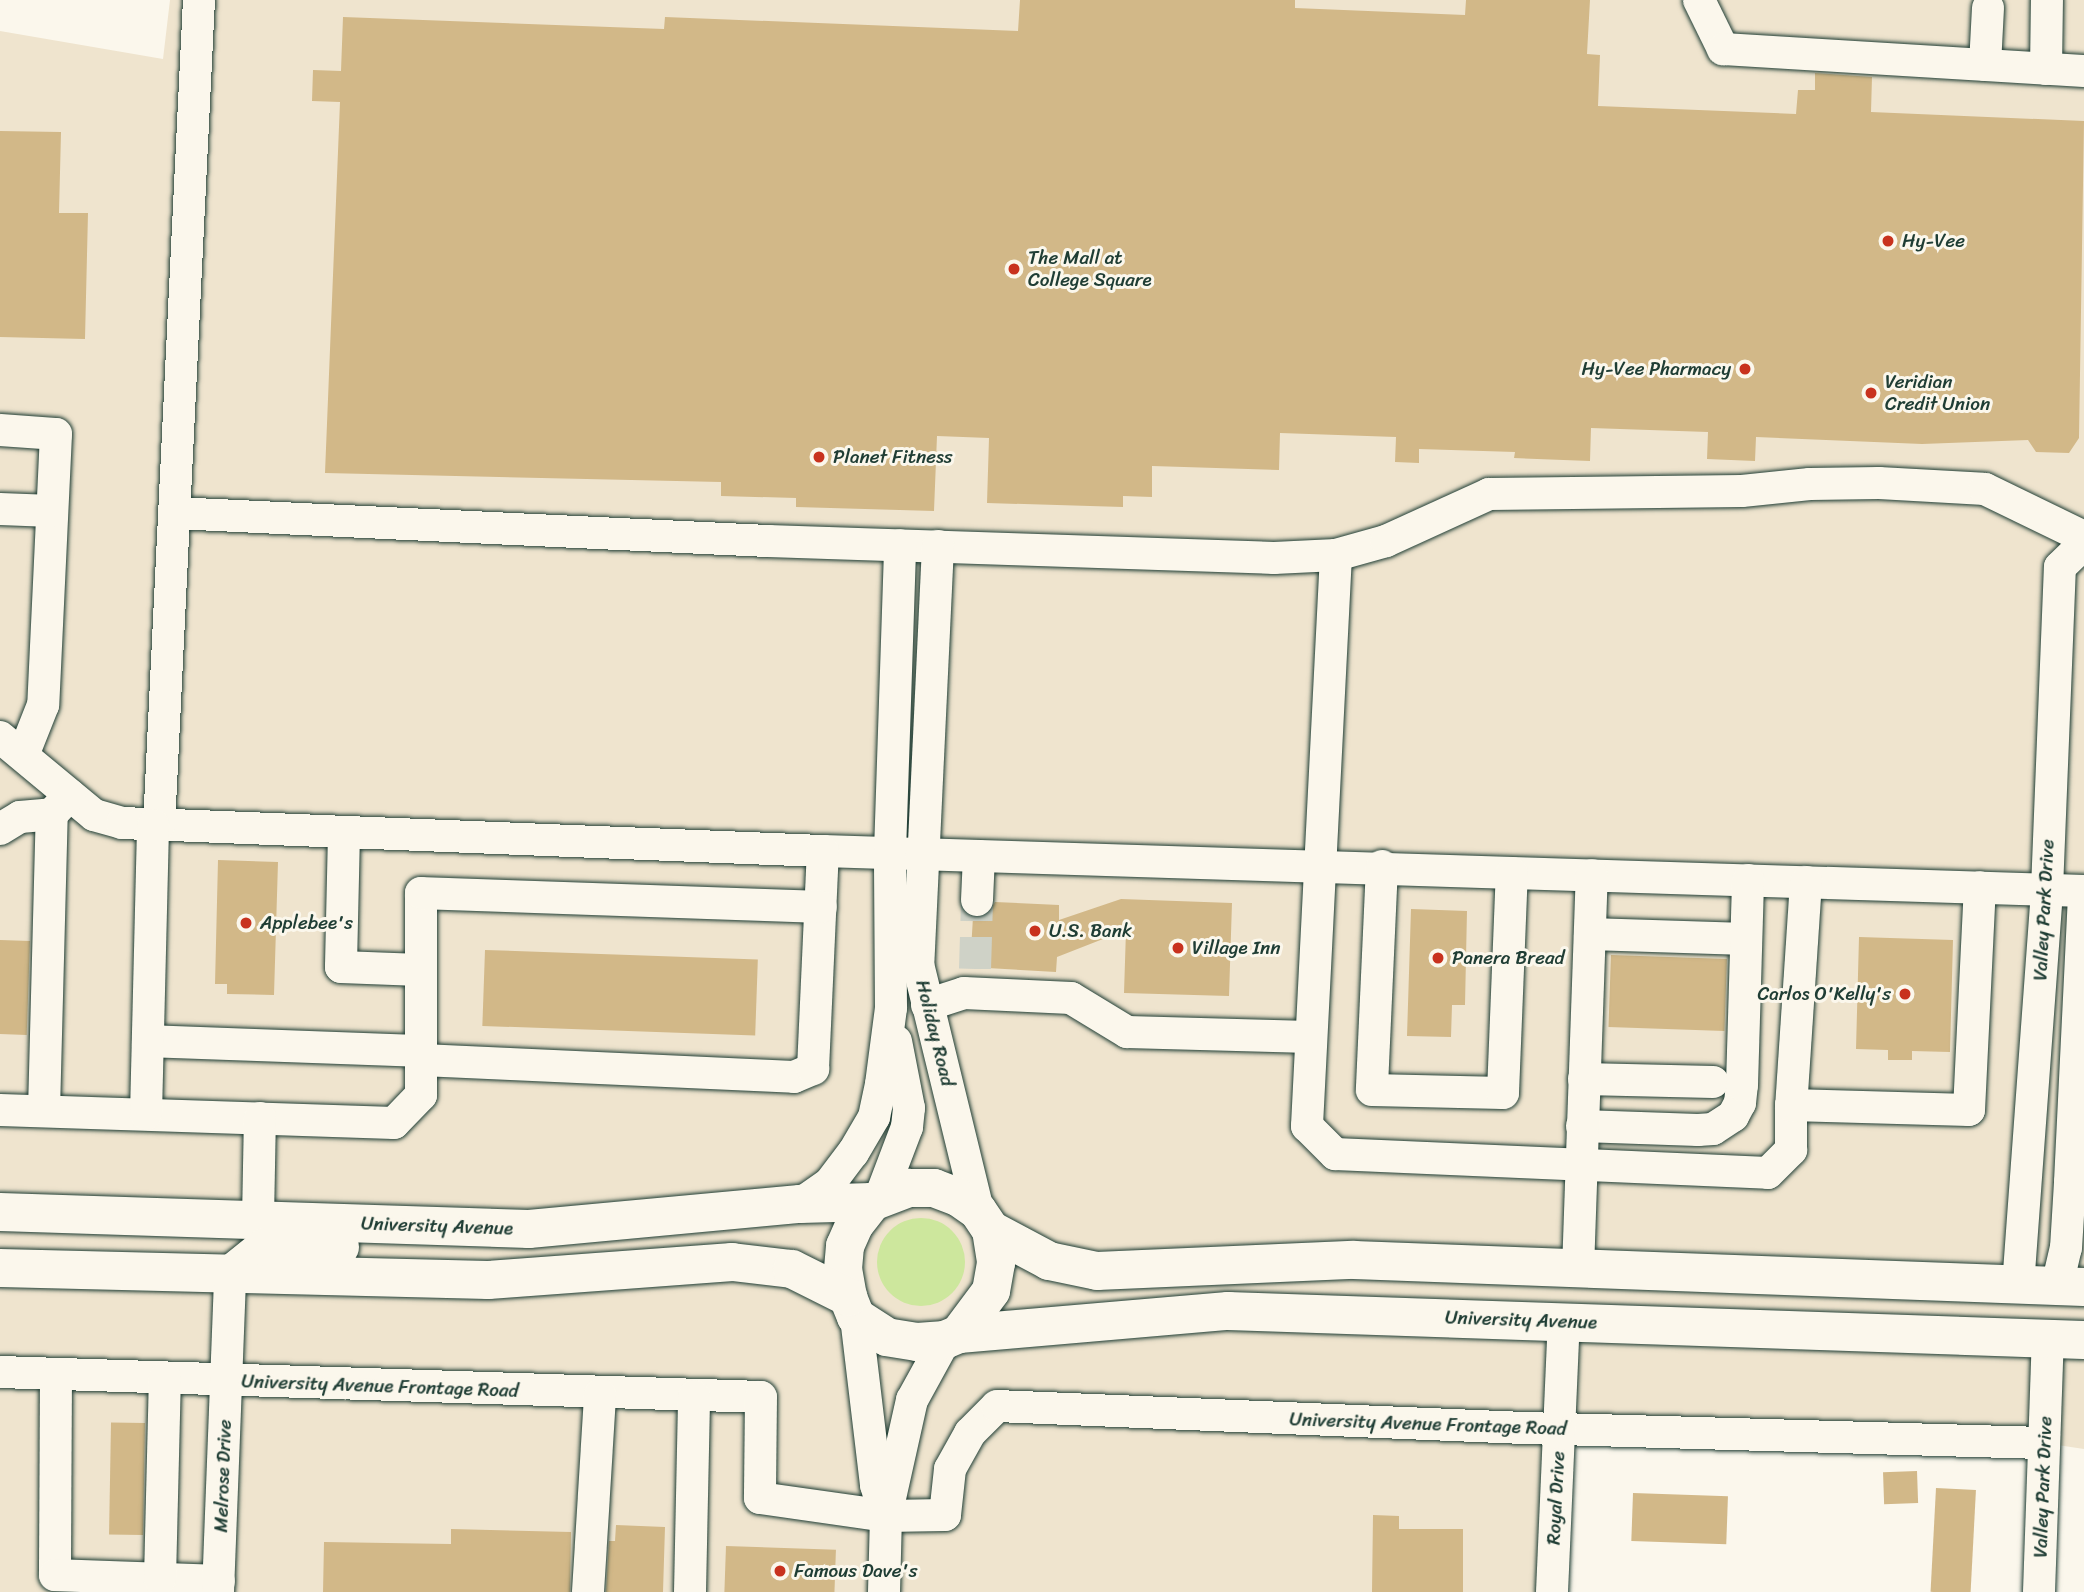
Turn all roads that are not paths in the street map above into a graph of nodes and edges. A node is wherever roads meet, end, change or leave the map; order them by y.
1 (199, 0) edge
2 (1699, 0) edge
3 (2047, 0) edge
4 (1988, 8) dead end
5 (1985, 65) junction
6 (2046, 69) junction
7 (2084, 71) edge
8 (0, 430) edge
9 (0, 509) edge
10 (52, 512) junction
11 (174, 513) junction
12 (2084, 537) edge
13 (2084, 544) edge
14 (900, 545) junction
15 (938, 546) junction
16 (1336, 555) junction
17 (12, 745) edge
18 (61, 805) junction
19 (156, 825) junction
20 (0, 829) edge
21 (344, 833) junction
22 (824, 851) junction
23 (890, 852) junction
24 (923, 853) junction
25 (979, 856) junction
26 (1319, 864) junction
27 (1382, 866) junction
28 (1512, 873) junction
29 (1592, 875) junction
30 (1748, 880) junction
31 (1806, 882) junction
32 (1980, 887) junction
33 (2047, 889) junction
34 (2084, 891) edge
35 (978, 900) tunnel mouth
36 (821, 907) junction
37 (1590, 934) junction
38 (1746, 939) junction
39 (420, 970) junction
40 (927, 1005) junction
41 (891, 1008) junction
42 (1310, 1037) junction
43 (148, 1041) junction
44 (422, 1055) junction
45 (1584, 1079) junction
46 (1713, 1082) dead end
47 (1791, 1105) junction
48 (0, 1110) edge
49 (44, 1111) junction
50 (146, 1114) junction
51 (260, 1118) junction
52 (1582, 1126) junction
53 (1581, 1166) junction
54 (2077, 1183) edge
55 (876, 1200) junction
56 (800, 1204) junction
57 (0, 1212) edge
58 (258, 1219) junction
59 (985, 1221) junction
60 (460, 1227) junction
61 (0, 1268) edge
62 (1577, 1270) junction
63 (230, 1275) junction
64 (1795, 1278) junction
65 (2018, 1286) junction
66 (2071, 1287) edge
67 (852, 1307) junction
68 (1564, 1321) junction
69 (1796, 1329) junction
70 (952, 1337) junction
71 (2066, 1340) edge
72 (0, 1372) edge
73 (56, 1374) junction
74 (165, 1378) junction
75 (226, 1380) junction
76 (600, 1394) junction
77 (694, 1396) junction
78 (1559, 1429) junction
79 (2044, 1443) junction
80 (886, 1516) junction
81 (691, 1526) junction
82 (160, 1579) junction
83 (219, 1586) edge
84 (590, 1588) edge
85 (678, 1592) edge
86 (690, 1592) edge
87 (884, 1592) edge
88 (1552, 1592) edge
89 (2039, 1592) edge

1 - 11 street
2 - 5 street
3 - 6 street
4 - 5 street
5 - 6 street
6 - 7 street
8 - 10 street
9 - 10 street
10 - 17 street
11 - 14 street
11 - 19 street
12 - 16 street
13 - 33 street, Valley Park Drive
14 - 15 street
14 - 23 street, Holiday Road
15 - 16 street
15 - 24 street, Holiday Road
16 - 26 street
17 - 18 street
18 - 19 street
18 - 20 street
18 - 49 street
19 - 21 street
19 - 43 street
21 - 22 street
21 - 39 street
22 - 23 street
22 - 36 street
23 - 24 street
23 - 41 street, Holiday Road
24 - 25 street
24 - 40 street, Holiday Road
25 - 26 street
25 - 35 street
26 - 27 street
26 - 42 street
27 - 28 street
27 - 28 street
28 - 29 street
29 - 30 street
29 - 37 street
30 - 31 street
30 - 38 street
31 - 32 street
31 - 47 street
32 - 33 street
32 - 47 street
33 - 34 street
33 - 65 street, Valley Park Drive
34 - 54 street, Valley Park Drive
36 - 39 street
36 - 44 street
37 - 38 street
37 - 45 street
38 - 52 street
39 - 44 street
40 - 42 street
40 - 59 street, Holiday Road
41 - 55 street, Holiday Road
41 - 56 street, Holiday Road
42 - 53 street
43 - 44 street
43 - 50 street
44 - 51 street
45 - 46 street
45 - 52 street
47 - 53 street
48 - 49 street
49 - 50 street
50 - 51 street
51 - 58 street
52 - 53 street
53 - 62 street
54 - 66 street, Valley Park Drive
55 - 56 main road, University Avenue
55 - 59 main road
55 - 67 main road
56 - 60 main road, University Avenue
57 - 58 main road, University Avenue
58 - 60 main road, University Avenue
59 - 62 main road
59 - 70 main road
60 - 63 main road
61 - 63 main road
62 - 64 main road
63 - 67 main road
63 - 75 street, Melrose Drive
64 - 65 main road
64 - 68 main road
65 - 66 main road
66 - 69 main road
67 - 70 main road
67 - 80 street
68 - 69 main road, University Avenue
68 - 70 main road, University Avenue
68 - 78 street, Royal Drive
69 - 71 main road, University Avenue
70 - 80 street
71 - 79 street, Valley Park Drive
72 - 73 street, University Avenue Frontage Road
73 - 74 street, University Avenue Frontage Road
73 - 82 street
74 - 75 street, University Avenue Frontage Road
74 - 82 street
75 - 76 street, University Avenue Frontage Road
75 - 83 street, Melrose Drive
76 - 77 street, University Avenue Frontage Road
76 - 84 street
77 - 80 street, University Avenue Frontage Road
77 - 81 street
78 - 79 street, University Avenue Frontage Road
78 - 80 street, University Avenue Frontage Road
78 - 88 street, Royal Drive
79 - 89 street, Valley Park Drive
80 - 87 street
81 - 85 street
81 - 86 street
82 - 83 street

